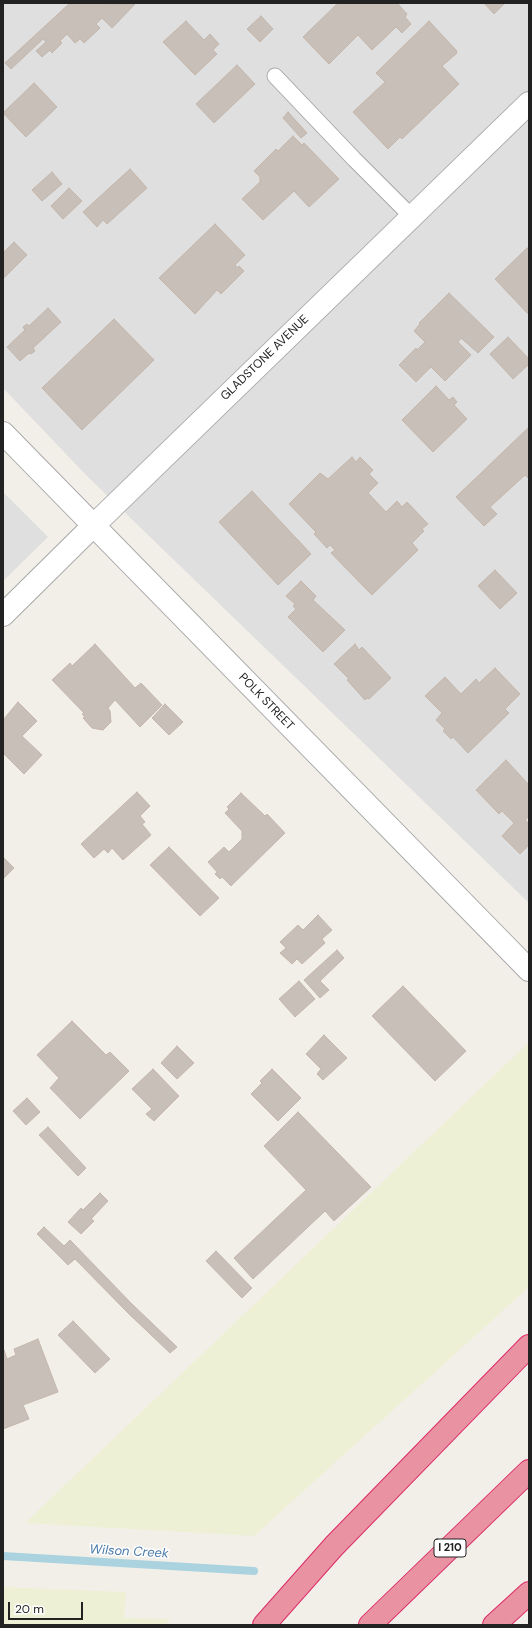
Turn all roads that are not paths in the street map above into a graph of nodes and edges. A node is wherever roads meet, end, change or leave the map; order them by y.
1 (275, 76) dead end
2 (529, 103) edge
3 (412, 216) junction
4 (3, 433) edge
5 (93, 526) junction
6 (3, 615) edge
7 (529, 970) edge
8 (529, 1346) edge
9 (529, 1471) edge
10 (529, 1593) edge
11 (264, 1625) edge
12 (370, 1625) edge
13 (494, 1625) edge

1 - 3 lane
2 - 3 street, GLADSTONE AVENUE
3 - 5 street, GLADSTONE AVENUE
4 - 5 street, POLK STREET
5 - 6 street, GLADSTONE AVENUE
5 - 7 street, POLK STREET
8 - 11 highway
9 - 12 highway, I 210
10 - 13 highway

